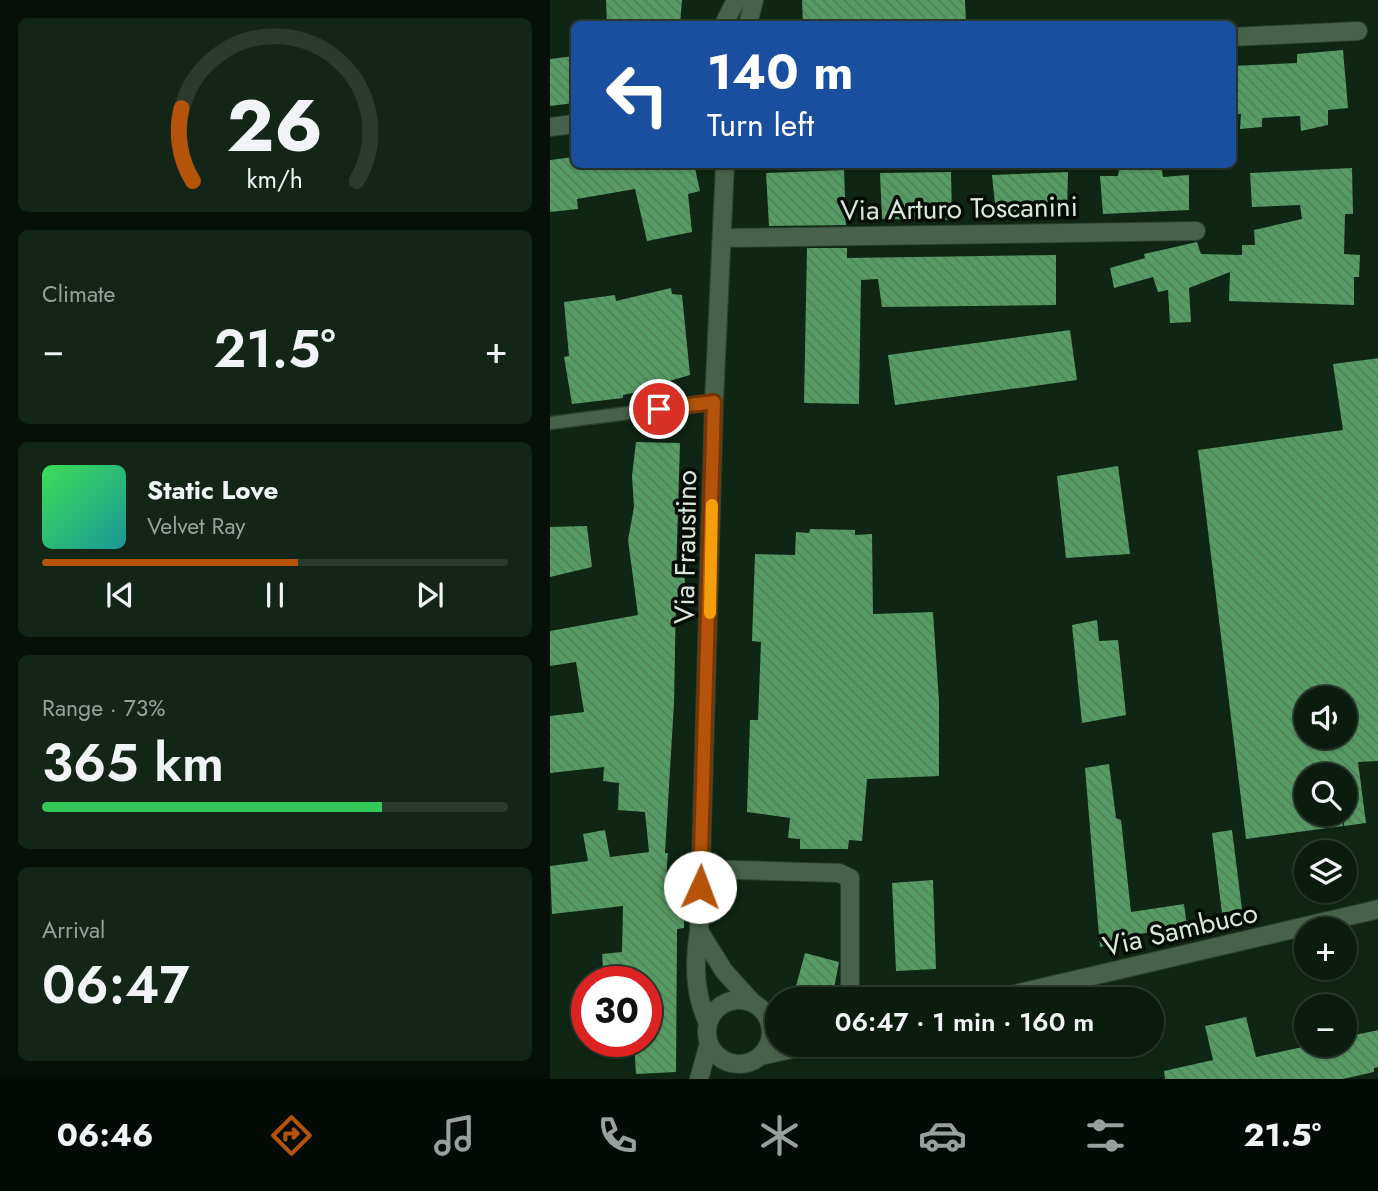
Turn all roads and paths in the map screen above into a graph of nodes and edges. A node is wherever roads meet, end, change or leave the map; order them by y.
1 (736, 0) edge
2 (754, 0) edge
3 (726, 21) edge
4 (749, 21) edge
5 (1358, 31) dead end
6 (1236, 37) edge
7 (571, 124) edge
8 (550, 127) edge
9 (725, 168) edge
10 (1196, 231) dead end
11 (722, 238) junction
12 (714, 402) junction
13 (550, 424) edge
14 (701, 869) junction
15 (1378, 909) edge
16 (699, 931) junction
17 (850, 987) edge
18 (1045, 987) edge
19 (752, 1002) junction
20 (765, 1013) edge
21 (708, 1023) junction
22 (709, 1042) junction
23 (765, 1045) edge
24 (765, 1056) edge
25 (755, 1059) junction
26 (699, 1079) edge
27 (736, 1079) edge

1 - 3 street
2 - 4 street
5 - 6 street
7 - 8 street
9 - 11 street, Via Fraustino
10 - 11 street, Via Arturo Toscanini
11 - 12 street, Via Fraustino
12 - 13 lane
12 - 14 street, Via Fraustino
14 - 16 street, Via Fraustino
14 - 17 street
15 - 18 street, Via Sambuco
16 - 19 street
16 - 21 street, Via Fraustino
19 - 20 street
19 - 21 street
21 - 22 street
22 - 25 street
22 - 26 street
23 - 25 street
24 - 25 street
25 - 27 street

